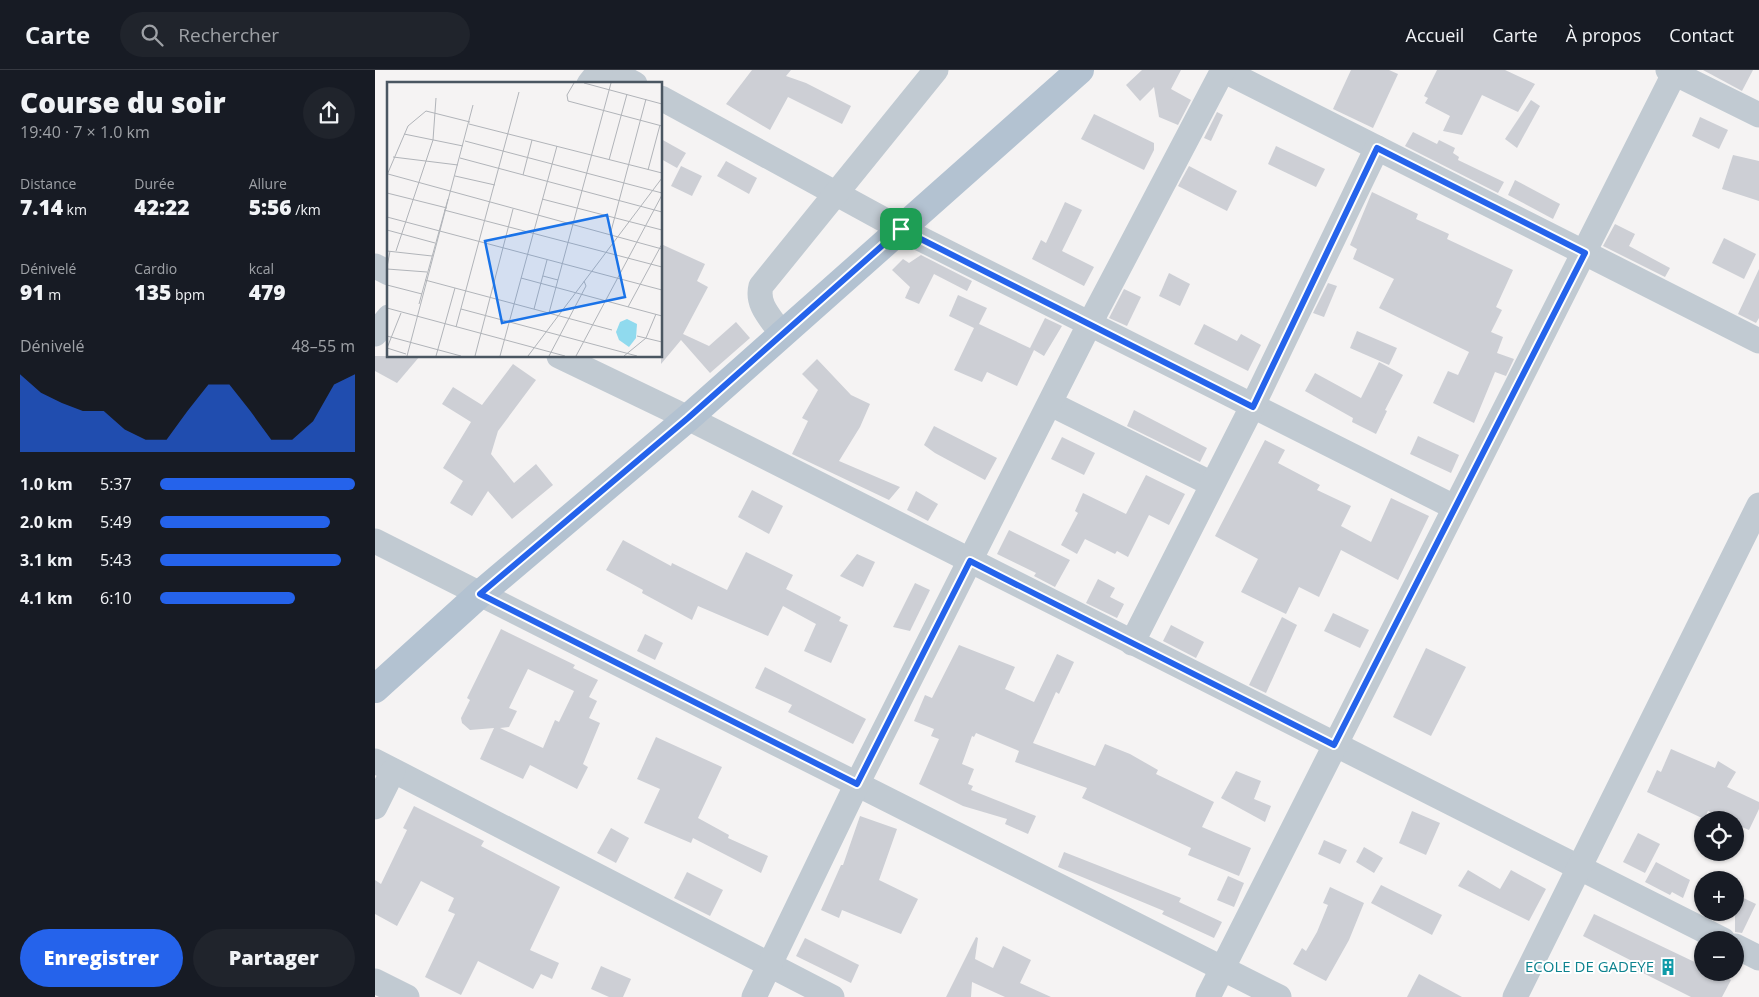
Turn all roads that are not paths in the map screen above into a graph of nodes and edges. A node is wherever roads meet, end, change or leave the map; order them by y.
1 (601, 70) edge
2 (609, 70) edge
3 (935, 70) edge
4 (1080, 70) edge
5 (1223, 70) edge
6 (1672, 71) edge
7 (591, 82) edge
8 (631, 82) edge
9 (663, 99) edge
10 (1759, 115) edge
11 (1377, 148) junction
12 (836, 194) junction
13 (901, 229) junction
14 (1585, 253) junction
15 (375, 266) edge
16 (387, 272) edge
17 (387, 319) edge
18 (1090, 323) junction
19 (781, 333) junction
20 (375, 334) edge
21 (1759, 341) edge
22 (563, 358) edge
23 (1051, 404) junction
24 (1253, 407) junction
25 (688, 418) junction
26 (1212, 484) junction
27 (1759, 506) edge
28 (1454, 507) junction
29 (375, 541) edge
30 (970, 561) junction
31 (480, 594) junction
32 (1132, 642) junction
33 (375, 689) edge
34 (1334, 745) junction
35 (384, 766) edge
36 (857, 784) junction
37 (375, 807) edge
38 (1578, 867) junction
39 (1705, 931) edge
40 (1744, 950) edge
41 (1759, 958) edge
42 (771, 966) junction
43 (1222, 968) junction
44 (375, 981) edge
45 (407, 997) edge
46 (754, 997) edge
47 (832, 997) edge
48 (1208, 997) edge
49 (1279, 997) edge
50 (1515, 997) edge

1 - 7 street
2 - 8 street
3 - 12 street
4 - 13 main road
5 - 11 street
5 - 18 street
6 - 10 street
6 - 14 street
9 - 12 street
11 - 14 street
11 - 24 street
12 - 13 street
12 - 19 street
13 - 18 street
13 - 19 main road
14 - 21 street
14 - 28 street
15 - 16 street
17 - 20 street
18 - 23 street
18 - 24 street
19 - 25 main road
22 - 25 street
23 - 26 street
23 - 30 street
24 - 26 street
24 - 28 street
25 - 30 street
25 - 31 main road
26 - 32 street
27 - 38 street
28 - 34 street
29 - 31 street
30 - 32 street
30 - 36 street
31 - 33 main road
31 - 36 street
32 - 34 street
34 - 38 street
34 - 43 street
35 - 37 street
35 - 42 street
36 - 42 street
36 - 43 street
38 - 39 street
38 - 50 street
40 - 41 street
42 - 46 street
42 - 47 street
43 - 48 street
43 - 49 street
44 - 45 street

